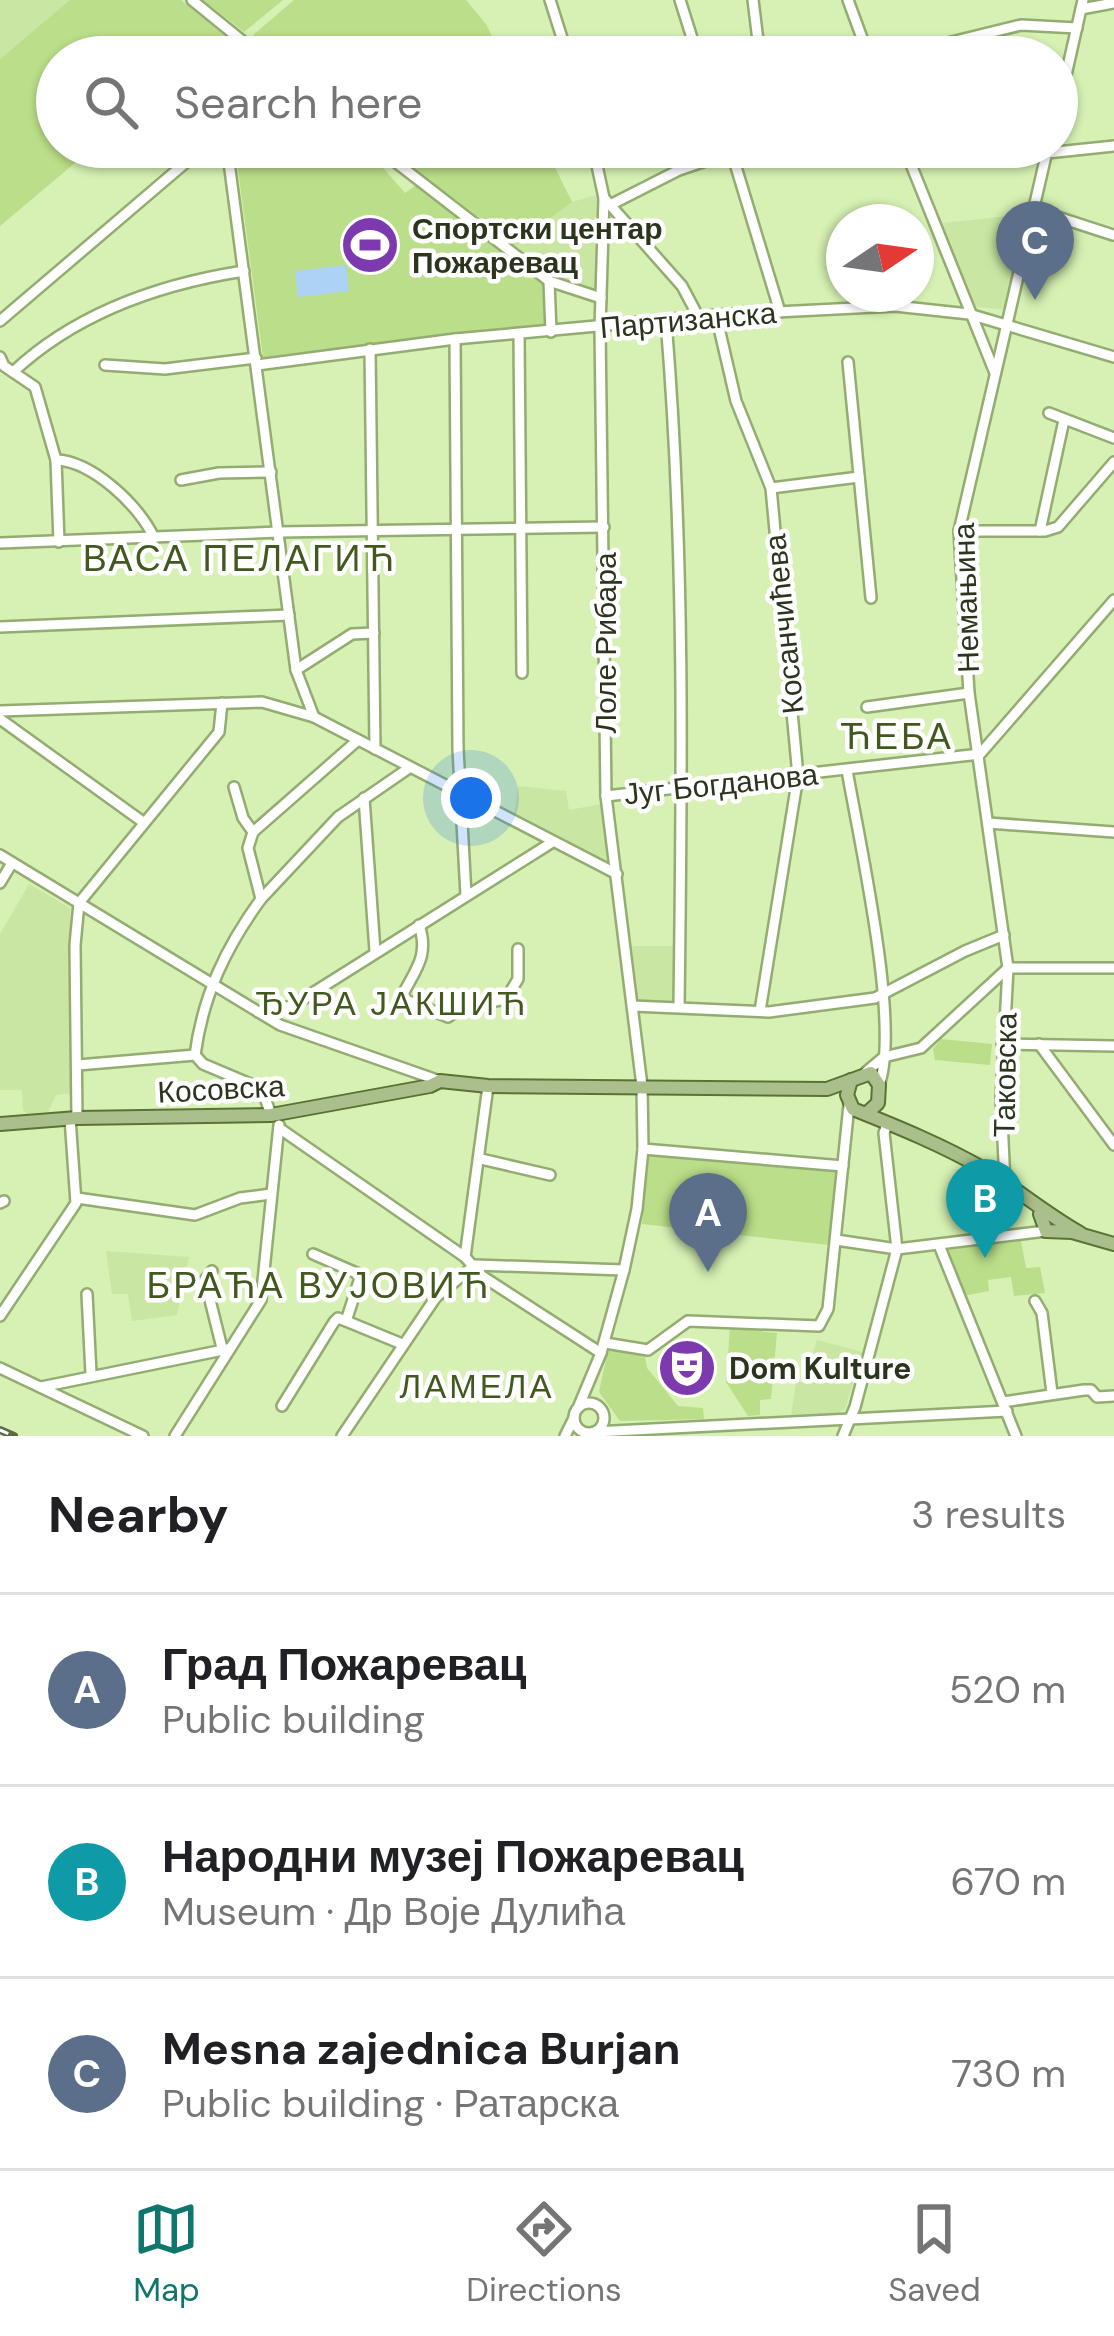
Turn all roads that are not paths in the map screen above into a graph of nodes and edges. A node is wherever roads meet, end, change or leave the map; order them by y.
1 (192, 0) edge
2 (550, 0) edge
3 (680, 0) edge
4 (754, 0) edge
5 (848, 0) edge
6 (1114, 3) edge
7 (1082, 5) edge
8 (1077, 28) junction
9 (236, 36) edge
10 (561, 36) edge
11 (691, 36) edge
12 (758, 36) edge
13 (861, 36) edge
14 (977, 36) edge
15 (1075, 36) edge
16 (1114, 146) edge
17 (1078, 148) edge
18 (179, 168) edge
19 (230, 168) edge
20 (403, 168) edge
21 (599, 168) edge
22 (684, 168) edge
23 (736, 168) edge
24 (912, 168) edge
25 (1043, 168) edge
26 (608, 201) junction
27 (1033, 209) junction
28 (1113, 235) edge
29 (244, 271) junction
30 (549, 281) junction
31 (602, 298) junction
32 (780, 312) junction
33 (970, 314) junction
34 (716, 316) junction
35 (700, 318) junction
36 (0, 321) edge
37 (667, 322) junction
38 (1006, 322) junction
39 (600, 328) junction
40 (551, 332) junction
41 (519, 334) junction
42 (455, 339) junction
43 (370, 349) junction
44 (0, 357) edge
45 (1114, 357) edge
46 (256, 362) junction
47 (848, 362) dead end
48 (105, 365) dead end
49 (13, 372) junction
50 (994, 374) junction
51 (1049, 413) dead end
52 (1064, 420) junction
53 (1114, 438) edge
54 (56, 460) junction
55 (1114, 462) edge
56 (271, 472) junction
57 (859, 477) junction
58 (181, 480) dead end
59 (770, 488) junction
60 (604, 527) junction
61 (456, 529) junction
62 (521, 529) junction
63 (373, 530) junction
64 (959, 531) junction
65 (1040, 531) junction
66 (279, 532) junction
67 (154, 538) junction
68 (58, 542) junction
69 (0, 543) edge
70 (871, 598) dead end
71 (1114, 600) edge
72 (289, 615) junction
73 (0, 627) edge
74 (374, 632) junction
75 (296, 670) junction
76 (522, 673) dead end
77 (301, 688) junction
78 (969, 693) junction
79 (222, 703) junction
80 (284, 705) junction
81 (867, 706) dead end
82 (0, 715) edge
83 (314, 717) junction
84 (358, 740) junction
85 (375, 749) junction
86 (979, 754) junction
87 (409, 768) junction
88 (847, 770) junction
89 (798, 776) junction
90 (235, 787) dead end
91 (682, 788) junction
92 (459, 794) junction
93 (606, 796) junction
94 (364, 798) junction
95 (143, 822) junction
96 (988, 824) junction
97 (253, 832) junction
98 (1114, 832) edge
99 (551, 843) junction
100 (0, 855) edge
101 (12, 862) junction
102 (616, 874) junction
103 (0, 883) edge
104 (466, 896) junction
105 (261, 898) junction
106 (79, 903) junction
107 (419, 925) junction
108 (1004, 935) junction
109 (518, 949) dead end
110 (375, 951) junction
111 (1008, 968) junction
112 (1114, 968) edge
113 (213, 982) junction
114 (884, 996) junction
115 (292, 1006) junction
116 (633, 1006) junction
117 (679, 1006) junction
118 (760, 1011) junction
119 (258, 1012) junction
120 (298, 1032) junction
121 (1002, 1044) junction
122 (1039, 1044) junction
123 (1114, 1046) edge
124 (195, 1055) junction
125 (884, 1057) junction
126 (78, 1065) junction
127 (410, 1072) junction
128 (857, 1077) junction
129 (440, 1081) junction
130 (642, 1085) junction
131 (879, 1085) junction
132 (488, 1086) junction
133 (409, 1089) junction
134 (827, 1089) junction
135 (848, 1103) junction
136 (872, 1108) junction
137 (74, 1118) junction
138 (276, 1119) junction
139 (0, 1124) edge
140 (886, 1124) junction
141 (1114, 1145) edge
142 (643, 1149) junction
143 (481, 1159) junction
144 (842, 1166) junction
145 (550, 1175) dead end
146 (1005, 1183) junction
147 (271, 1194) junction
148 (77, 1198) junction
149 (1035, 1207) junction
150 (1046, 1231) junction
151 (1080, 1233) junction
152 (836, 1240) junction
153 (939, 1244) junction
154 (1114, 1244) edge
155 (897, 1249) junction
156 (313, 1254) dead end
157 (465, 1257) junction
158 (478, 1270) junction
159 (624, 1270) junction
160 (208, 1290) dead end
161 (87, 1294) dead end
162 (1035, 1301) dead end
163 (0, 1316) edge
164 (346, 1321) junction
165 (401, 1344) junction
166 (225, 1348) junction
167 (603, 1348) junction
168 (0, 1368) edge
169 (91, 1374) junction
170 (590, 1382) junction
171 (40, 1387) junction
172 (1052, 1393) junction
173 (1114, 1396) edge
174 (596, 1405) junction
175 (282, 1406) dead end
176 (1005, 1407) junction
177 (576, 1413) junction
178 (604, 1416) junction
179 (851, 1420) junction
180 (623, 1430) junction
181 (580, 1434) edge
182 (637, 1434) edge
183 (143, 1436) edge
184 (175, 1436) edge
185 (342, 1436) edge
186 (843, 1436) edge
187 (1016, 1436) edge

1 - 9 street
2 - 10 street
3 - 11 street
4 - 12 street
5 - 13 street
6 - 7 street
7 - 8 street
8 - 14 street
8 - 15 street
16 - 17 street
18 - 36 street
19 - 29 street
20 - 30 street
21 - 26 street
22 - 26 street
23 - 32 street
24 - 33 street
25 - 27 street, Немањина
26 - 31 street, Лоле Рибара
26 - 35 street
27 - 28 street
27 - 38 street, Немањина
29 - 46 street
29 - 49 street
30 - 31 street
30 - 40 street
31 - 39 street, Лоле Рибара
32 - 33 street, Партизанска
32 - 34 street, Партизанска
33 - 38 street, Партизанска
33 - 50 street
34 - 35 street, Партизанска
34 - 59 street, Косанчићева
35 - 37 street, Партизанска
37 - 39 street, Партизанска
37 - 91 street
38 - 45 street, Партизанска
38 - 50 street, Немањина
39 - 40 street, Партизанска
39 - 60 street, Лоле Рибара
40 - 41 street, Партизанска
41 - 42 street, Партизанска
41 - 62 street
42 - 43 street, Партизанска
42 - 61 street
43 - 46 street, Партизанска
43 - 63 street
44 - 49 street
46 - 48 street, Партизанска
46 - 56 street
47 - 57 street
49 - 54 street
50 - 64 street, Немањина
51 - 52 street
52 - 53 street
52 - 65 street
54 - 67 street
54 - 68 street
55 - 65 street
56 - 58 street
56 - 66 street
57 - 59 street
57 - 70 street
59 - 89 street, Косанчићева
60 - 62 street
60 - 93 street, Лоле Рибара
61 - 62 street
61 - 63 street
61 - 92 street
62 - 76 street
63 - 66 street
63 - 74 street
64 - 65 street
64 - 78 street, Немањина
66 - 67 street
66 - 72 street
67 - 68 street
68 - 69 street
71 - 86 street
72 - 73 street
72 - 75 street
74 - 75 street
74 - 85 street
75 - 77 street
77 - 80 street
77 - 83 street
78 - 81 street
78 - 86 street, Немањина
79 - 80 street
79 - 82 street
79 - 95 street
80 - 83 street
82 - 95 street
83 - 84 street
84 - 85 street
84 - 97 street
85 - 87 street
86 - 88 street, Југ Богданова
86 - 96 street, Немањина
87 - 92 street
87 - 94 street
88 - 89 street, Југ Богданова
88 - 114 street
89 - 91 street, Југ Богданова
89 - 118 street, Косанчићева
90 - 97 street
91 - 93 street, Југ Богданова
91 - 117 street
92 - 99 street
92 - 104 street
93 - 102 street, Лоле Рибара
94 - 105 street
94 - 110 street
95 - 106 street
96 - 98 street
96 - 108 street, Немањина
97 - 105 street
99 - 102 street
99 - 104 street
100 - 101 street
101 - 103 street
101 - 106 street
102 - 116 street, Лоле Рибара
104 - 107 street
105 - 113 street
106 - 113 street
106 - 126 street
107 - 109 street
107 - 110 street
108 - 111 street, Немањина
108 - 114 street
110 - 115 street
111 - 112 street
111 - 121 street, Таковска
111 - 125 street
113 - 119 street
113 - 124 street
114 - 118 street
114 - 125 street
115 - 119 street
115 - 120 street
116 - 117 street
116 - 130 street, Лоле Рибара
117 - 118 street
119 - 120 street
120 - 127 street
121 - 122 street
121 - 146 street, Таковска
122 - 123 street
122 - 141 street
124 - 126 street
124 - 138 street
125 - 128 street
125 - 131 street
126 - 137 street
127 - 129 street
127 - 133 main road
128 - 131 main road
128 - 134 main road
128 - 135 main road
129 - 132 main road
129 - 133 main road, Косовска
130 - 132 main road
130 - 134 main road
130 - 142 street, Лоле Рибара
131 - 136 main road
132 - 143 street
133 - 138 main road, Косовска
134 - 135 main road
135 - 136 main road
135 - 144 street
136 - 140 main road
137 - 138 main road, Косовска
137 - 139 main road, Косовска
137 - 148 street
138 - 147 street
138 - 157 street
140 - 146 main road
140 - 155 street
142 - 144 street
142 - 159 street, Лоле Рибара
143 - 145 street
143 - 157 street
144 - 152 street
146 - 149 main road
147 - 148 street
147 - 166 street
148 - 163 street
149 - 150 main road
149 - 151 main road
150 - 151 main road
150 - 153 street
151 - 154 main road
152 - 155 street
152 - 167 street
153 - 155 street
153 - 176 street
155 - 179 street
156 - 164 street
157 - 158 street
158 - 159 street
158 - 165 street
158 - 167 street
159 - 167 street, Лоле Рибара
160 - 166 street
161 - 169 street
162 - 172 street
164 - 165 street
164 - 175 street
165 - 185 street
166 - 169 street
166 - 184 street
167 - 170 street, Лоле Рибара
168 - 171 street
169 - 171 street
170 - 174 street
170 - 177 street, Лоле Рибара
171 - 183 street
172 - 173 street
172 - 176 street
174 - 177 street
174 - 178 street
176 - 179 street
176 - 187 street
177 - 181 street
178 - 180 street
178 - 181 street
179 - 182 street
179 - 186 street
180 - 181 street
180 - 182 street

